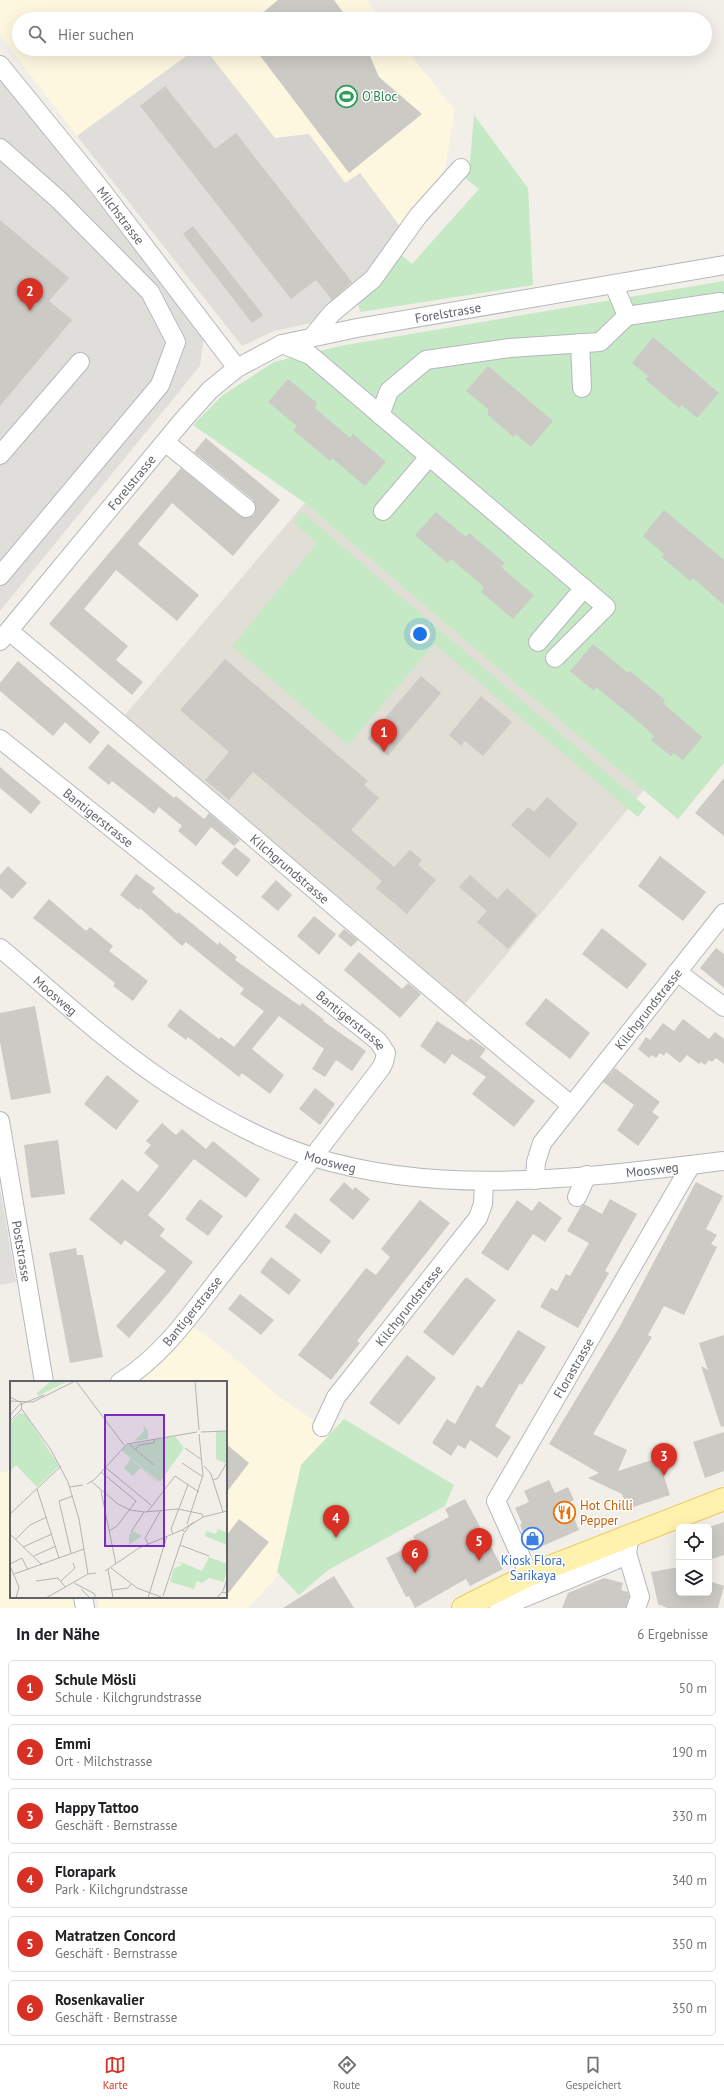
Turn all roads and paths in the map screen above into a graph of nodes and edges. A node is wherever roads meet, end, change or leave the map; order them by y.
1 (0, 65) edge
2 (0, 148) edge
3 (461, 168) dead end
4 (724, 266) edge
5 (614, 285) junction
6 (720, 302) dead end
7 (627, 316) junction
8 (314, 336) junction
9 (580, 343) junction
10 (282, 344) junction
11 (80, 362) dead end
12 (237, 368) junction
13 (582, 388) dead end
14 (380, 415) junction
15 (165, 442) junction
16 (0, 456) edge
17 (430, 457) junction
18 (246, 508) dead end
19 (383, 511) dead end
20 (0, 576) edge
21 (584, 588) junction
22 (4, 636) edge
23 (538, 642) dead end
24 (555, 658) dead end
25 (0, 738) edge
26 (724, 913) edge
27 (0, 948) edge
28 (677, 972) junction
29 (724, 1007) edge
30 (571, 1105) junction
31 (0, 1124) edge
32 (314, 1157) junction
33 (724, 1161) edge
34 (691, 1165) junction
35 (587, 1176) junction
36 (535, 1180) junction
37 (484, 1181) junction
38 (578, 1197) dead end
39 (44, 1381) edge
40 (122, 1381) edge
41 (322, 1427) dead end
42 (724, 1499) edge
43 (628, 1544) junction
44 (529, 1575) junction
45 (83, 1598) edge
46 (85, 1608) edge
47 (463, 1608) edge
48 (499, 1608) edge
49 (636, 1608) edge

1 - 12 street, Milchstrasse
2 - 20 street
3 - 8 street
4 - 5 street, Forelstrasse
5 - 7 street
5 - 8 street, Forelstrasse
6 - 7 street
7 - 9 street
8 - 10 street, Forelstrasse
9 - 13 street
9 - 14 street
10 - 12 street, Forelstrasse
10 - 14 street
11 - 16 street
12 - 15 street, Forelstrasse
14 - 17 street
15 - 18 street
15 - 22 street, Forelstrasse
17 - 19 street
17 - 21 street
21 - 23 street
21 - 24 street
22 - 30 street, Kilchgrundstrasse
25 - 32 street, Bantigerstrasse
26 - 28 street, Kilchgrundstrasse
27 - 32 street, Moosweg
28 - 29 street
28 - 30 street, Kilchgrundstrasse
30 - 36 street, Kilchgrundstrasse
31 - 39 street, Poststrasse
32 - 37 street, Moosweg
32 - 40 street, Bantigerstrasse
33 - 34 street, Moosweg
34 - 35 street, Moosweg
34 - 44 street, Florastrasse
35 - 36 street, Moosweg
35 - 38 street
36 - 37 street, Moosweg
37 - 41 street, Kilchgrundstrasse
42 - 43 main road
43 - 44 main road
43 - 48 street
43 - 49 street
44 - 47 main road
45 - 46 street

